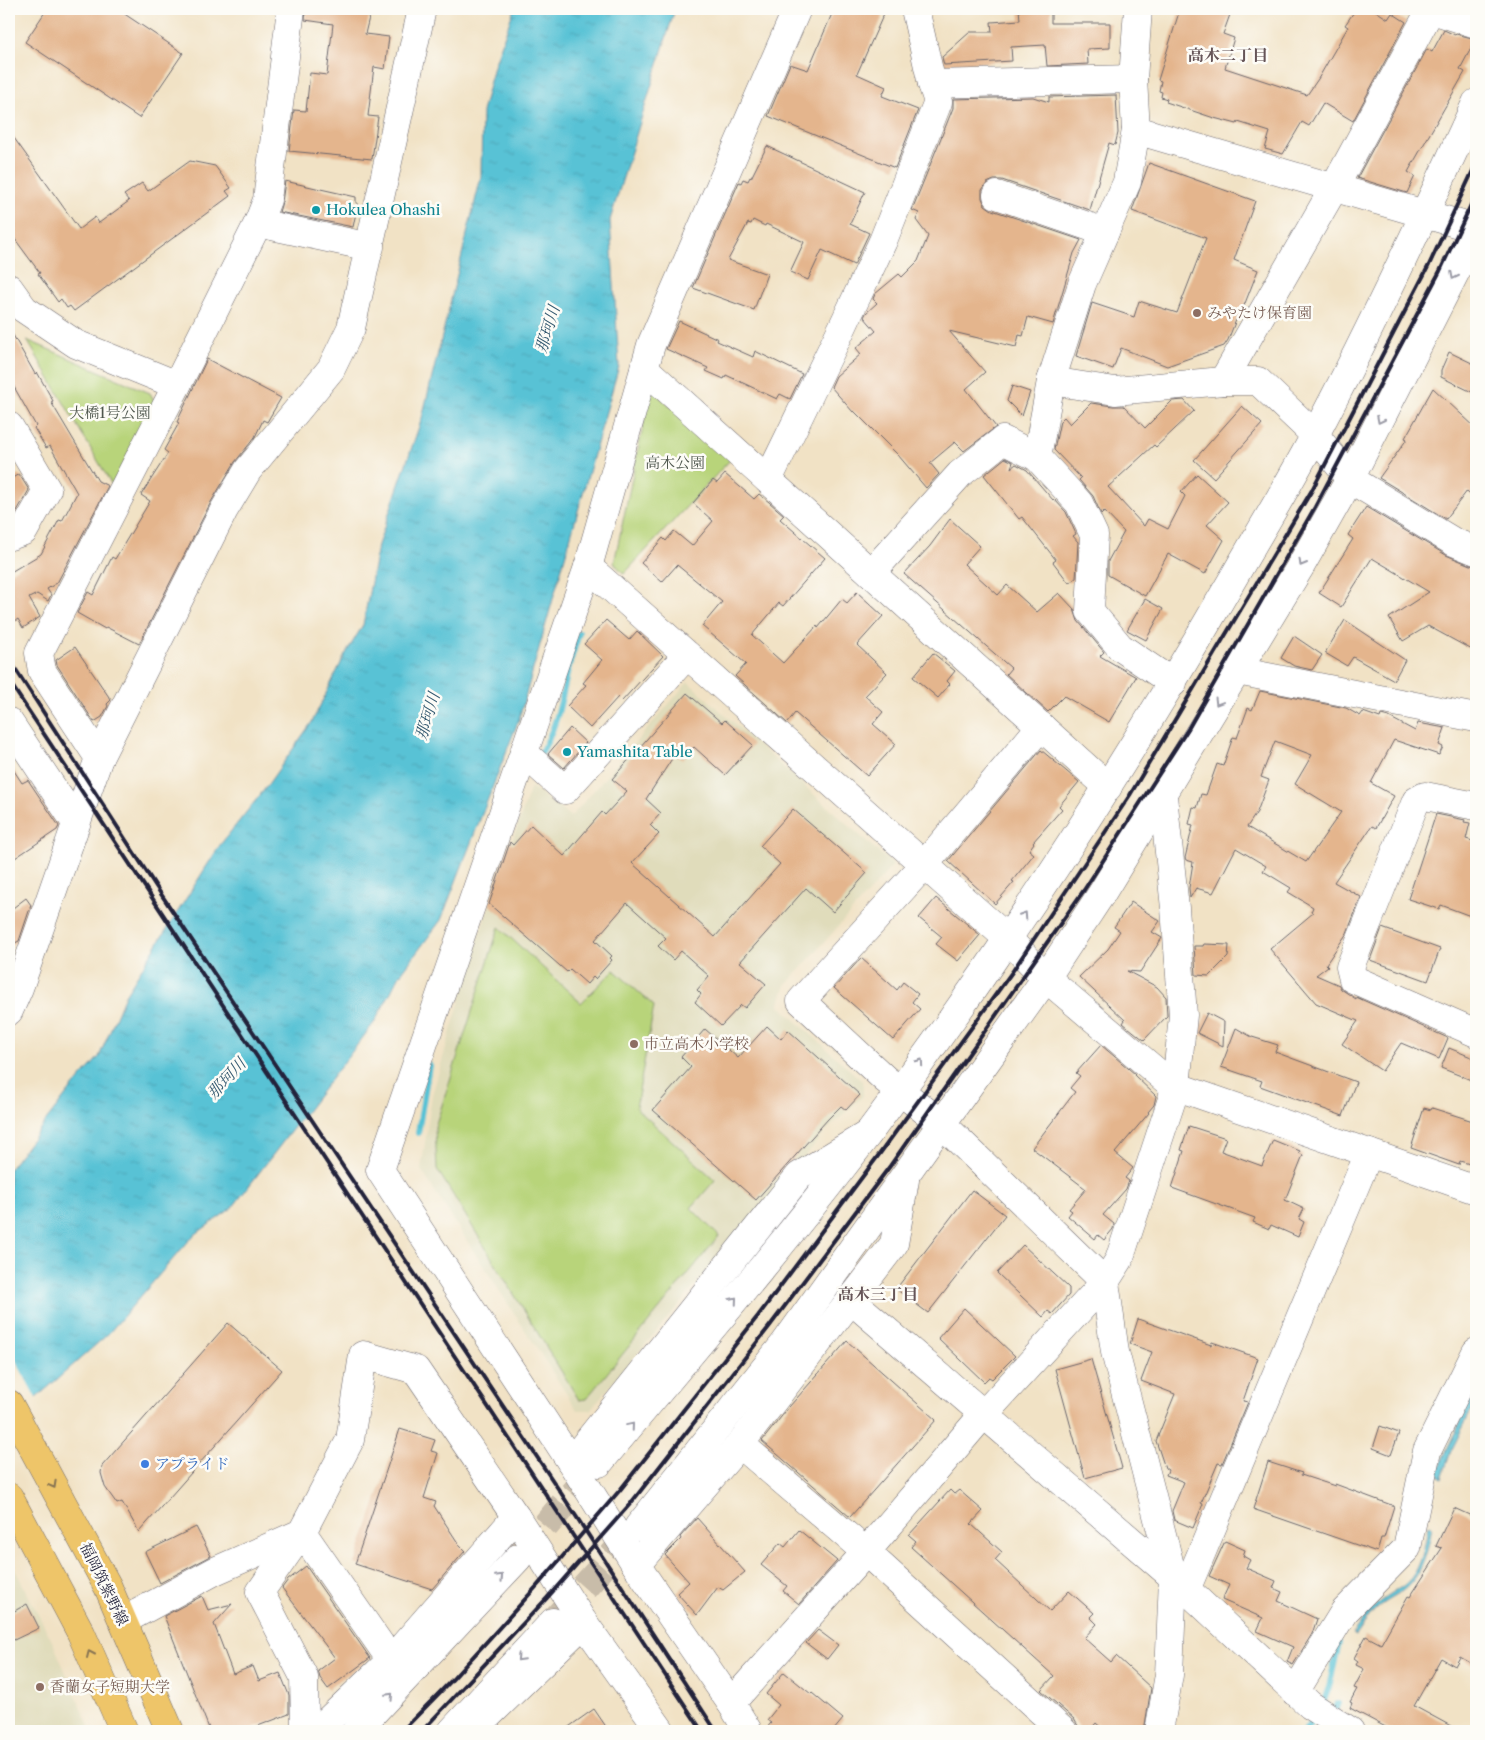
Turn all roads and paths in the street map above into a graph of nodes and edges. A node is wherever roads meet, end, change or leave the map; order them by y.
1 (291, 9) edge
2 (422, 9) edge
3 (796, 9) edge
4 (915, 9) edge
5 (1138, 9) edge
6 (1430, 9) edge
7 (1476, 24) edge
8 (1133, 79) junction
9 (932, 84) junction
10 (1476, 103) edge
11 (1136, 130) junction
12 (1334, 188) junction
13 (997, 195) dead end
14 (1424, 214) junction
15 (258, 223) junction
16 (1476, 228) edge
17 (1104, 232) junction
18 (1476, 232) edge
19 (370, 247) junction
20 (14, 306) edge
21 (644, 368) junction
22 (1050, 381) junction
23 (1223, 381) junction
24 (177, 385) junction
25 (9, 426) edge
26 (1315, 435) junction
27 (1037, 457) junction
28 (1350, 478) junction
29 (768, 480) junction
30 (9, 535) edge
31 (1476, 551) edge
32 (588, 567) junction
33 (871, 573) junction
34 (687, 654) junction
35 (1237, 671) junction
36 (1173, 683) junction
37 (1476, 718) edge
38 (9, 722) edge
39 (1041, 726) junction
40 (524, 753) junction
41 (99, 758) junction
42 (1108, 787) junction
43 (1163, 796) junction
44 (1476, 806) edge
45 (76, 823) junction
46 (924, 864) junction
47 (1008, 939) junction
48 (1046, 978) junction
49 (12, 993) edge
50 (1476, 1033) edge
51 (1176, 1087) junction
52 (899, 1091) junction
53 (942, 1124) junction
54 (868, 1134) junction
55 (1369, 1154) junction
56 (906, 1174) junction
57 (1476, 1190) edge
58 (1105, 1282) junction
59 (851, 1300) junction
60 (1476, 1352) edge
61 (9, 1404) edge
62 (984, 1415) junction
63 (740, 1444) junction
64 (571, 1462) junction
65 (599, 1463) tunnel mouth
66 (9, 1497) edge
67 (516, 1518) junction
68 (638, 1527) tunnel mouth
69 (302, 1532) junction
70 (866, 1552) junction
71 (518, 1558) tunnel mouth
72 (636, 1565) junction
73 (1179, 1583) junction
74 (123, 1621) junction
75 (553, 1622) tunnel mouth
76 (584, 1623) junction
77 (392, 1660) junction
78 (730, 1703) junction
79 (1321, 1711) edge
80 (124, 1731) edge
81 (170, 1731) edge
82 (305, 1731) edge
83 (318, 1731) edge
84 (356, 1731) edge
85 (452, 1731) edge
86 (472, 1731) edge
87 (660, 1731) edge
88 (748, 1731) edge
89 (1063, 1731) edge
90 (1159, 1731) edge

1 - 15 street
2 - 19 street
3 - 21 street
4 - 9 street
5 - 8 street
6 - 7 street
6 - 12 street
8 - 9 street
8 - 11 street
9 - 29 street
10 - 14 street
11 - 12 street
11 - 17 street
12 - 14 street
12 - 23 street
13 - 17 street
14 - 16 street
14 - 26 street
15 - 19 street
15 - 24 street
17 - 22 street
18 -> 28 street
19 - 41 street
20 - 24 street
21 - 29 street
21 - 32 street
22 - 23 street
22 - 27 street
23 - 26 street
24 - 41 street
25 - 30 street
26 - 28 street
26 - 36 street
27 - 33 street
27 - 36 street
28 - 31 street
28 -> 35 street
29 - 33 street
32 - 34 street
32 - 40 street
33 - 39 street
34 - 40 street
34 - 46 street
35 - 37 street
35 -> 43 street
36 - 42 street
38 - 45 street
39 - 42 street
39 - 46 street
40 - 64 street
41 - 45 street
47 -> 42 street
43 - 48 street
43 - 51 street
44 - 50 street
45 - 49 street
46 - 47 street
46 - 52 street
47 - 48 street
52 -> 47 street
48 - 51 street
48 - 53 street
51 - 55 street
51 - 58 street
52 - 53 street
52 - 54 street
53 - 56 street
53 - 58 street
54 - 64 street
65 -> 54 street
55 - 57 street
55 - 73 street
56 - 59 street
56 - 68 street
58 - 62 street
58 - 73 street
59 - 62 street
59 - 63 street
60 - 79 street
61 -> 74 main road, 福岡筑紫野線
62 - 70 street
62 - 73 street
63 - 70 street
63 - 72 street
64 - 72 street
80 -> 66 main road
67 - 69 street
67 - 76 street
67 - 77 street
69 - 74 street
69 - 77 street
69 - 82 street
70 - 78 street
70 - 89 street
84 -> 71 street
72 - 78 street
73 - 79 street
73 - 90 street
74 - 81 main road, 福岡筑紫野線
75 -> 85 street
76 - 86 street
76 - 87 street
77 - 83 street
78 - 88 street

